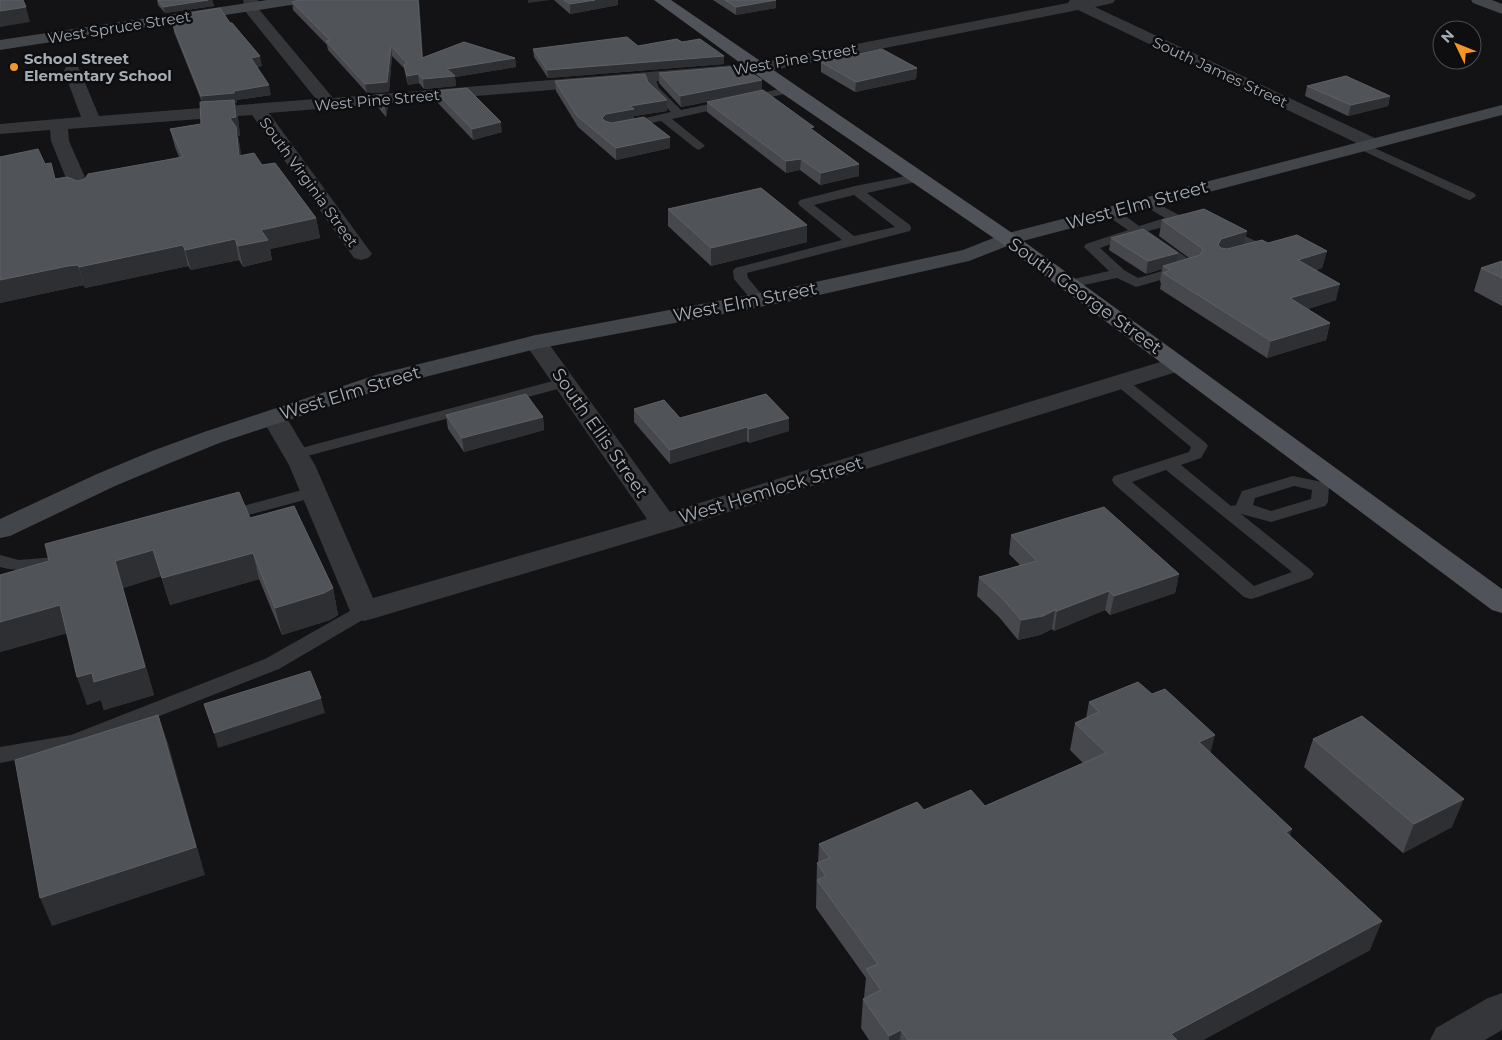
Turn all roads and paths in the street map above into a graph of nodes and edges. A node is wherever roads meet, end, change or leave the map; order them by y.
1 (297, 0) edge
2 (661, 0) edge
3 (1108, 0) edge
4 (1478, 0) edge
5 (1075, 3) edge
6 (250, 4) edge
7 (1502, 9) edge
8 (0, 45) edge
9 (758, 68) junction
10 (72, 71) dead end
11 (650, 78) junction
12 (789, 90) junction
13 (329, 104) junction
14 (257, 109) junction
15 (1502, 110) edge
16 (678, 113) junction
17 (665, 119) junction
18 (92, 122) junction
19 (59, 124) junction
20 (620, 127) edge
21 (0, 129) edge
22 (1366, 144) junction
23 (699, 146) dead end
24 (916, 178) junction
25 (855, 190) junction
26 (82, 192) edge
27 (1470, 196) dead end
28 (1148, 202) junction
29 (1111, 212) junction
30 (1195, 215) edge
31 (1176, 220) junction
32 (1212, 224) edge
33 (1138, 230) junction
34 (1008, 239) junction
35 (852, 241) junction
36 (1163, 248) junction
37 (1149, 253) edge
38 (361, 254) dead end
39 (1233, 258) edge
40 (1125, 260) edge
41 (1114, 269) junction
42 (1070, 284) junction
43 (759, 300) junction
44 (536, 342) junction
45 (1178, 364) junction
46 (564, 382) junction
47 (1121, 382) junction
48 (274, 417) junction
49 (296, 454) junction
50 (1169, 464) junction
51 (1330, 484) junction
52 (313, 492) junction
53 (1236, 510) junction
54 (210, 521) edge
55 (664, 523) junction
56 (0, 530) edge
57 (74, 559) edge
58 (0, 561) edge
59 (1502, 603) edge
60 (364, 611) junction
61 (0, 755) edge
62 (1502, 1010) edge
63 (1450, 1040) edge

1 - 6 street, West Spruce Street
2 - 9 main road, South George Street
3 - 5 street, West Pine Street
4 - 7 street
5 - 9 street, West Pine Street
5 - 22 street, South James Street
6 - 8 street, West Spruce Street
6 - 13 street
9 - 11 street, West Pine Street
9 - 12 main road, South George Street
10 - 18 street
11 - 13 street, West Pine Street
11 - 16 lane
12 - 16 lane
12 - 24 main road, South George Street
13 - 14 street, West Pine Street
14 - 18 street, West Pine Street
14 - 38 street, South Virginia Street
15 - 22 street, West Elm Street
16 - 17 lane
17 - 20 lane
17 - 23 lane
18 - 19 street, West Pine Street
19 - 21 street, West Pine Street
19 - 26 street
22 - 27 lane
22 - 28 street, West Elm Street
24 - 25 lane
24 - 34 main road, South George Street
25 - 35 lane
25 - 35 lane
28 - 29 street, West Elm Street
28 - 31 lane
29 - 33 lane
29 - 34 street, West Elm Street
30 - 31 lane
31 - 33 lane
32 - 39 lane
33 - 36 lane
33 - 41 lane
34 - 42 main road, South George Street
34 - 43 street, West Elm Street
35 - 43 lane
36 - 37 lane
36 - 41 lane
40 - 41 lane
41 - 42 lane
42 - 45 main road, South George Street
43 - 44 street, West Elm Street
44 - 46 street, South Ellis Street
44 - 48 street, West Elm Street
45 - 47 street, West Hemlock Street
45 - 51 main road, South George Street
46 - 49 lane
46 - 55 street, South Ellis Street
47 - 50 lane
47 - 55 street, West Hemlock Street
48 - 49 street
48 - 56 street, West Elm Street
49 - 52 street
50 - 53 lane
50 - 53 lane
51 - 53 lane
51 - 53 lane
51 - 59 main road, South George Street
52 - 54 lane
52 - 60 street
55 - 60 street, West Hemlock Street
57 - 58 lane
60 - 61 lane
62 - 63 street

